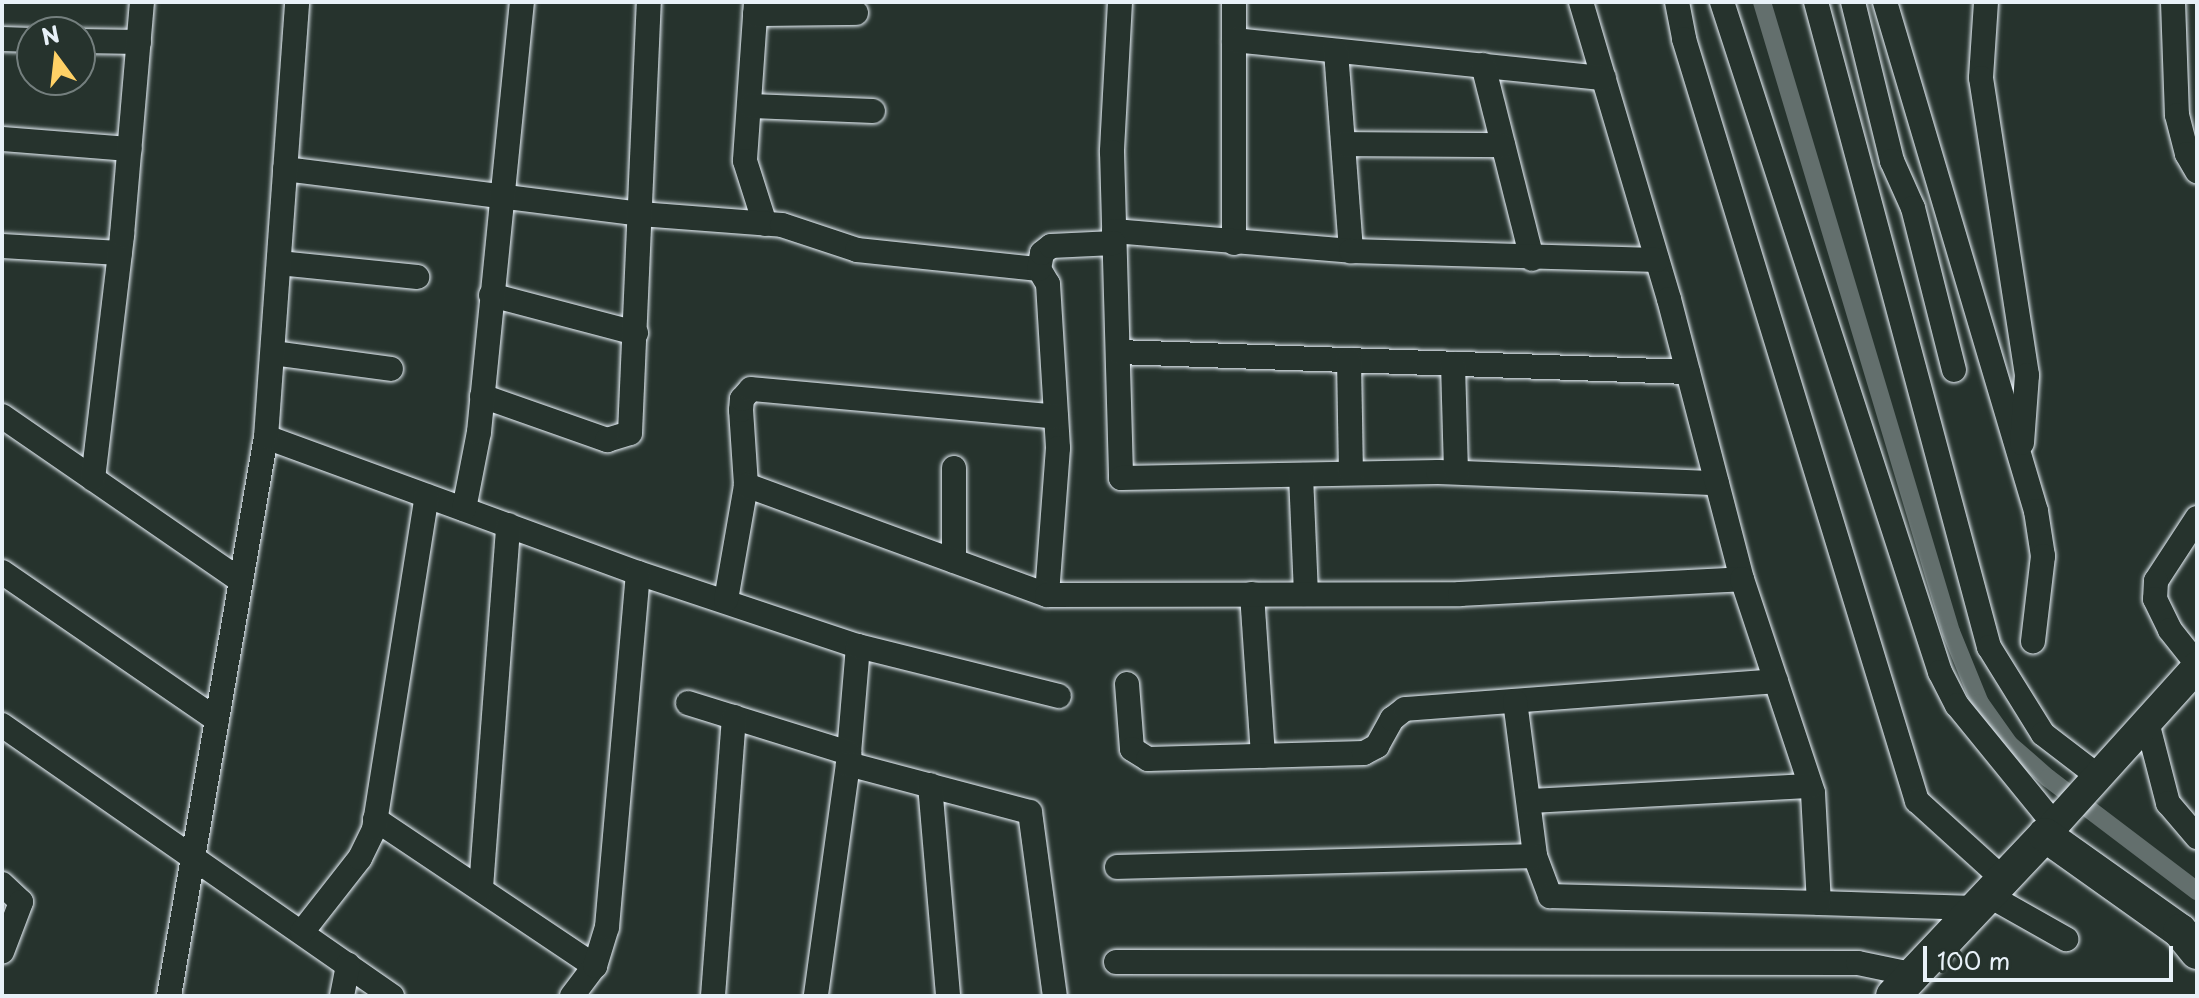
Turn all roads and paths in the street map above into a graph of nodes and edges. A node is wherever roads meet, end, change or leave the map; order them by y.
1 (142, 2) edge
2 (297, 2) edge
3 (522, 2) edge
4 (649, 2) edge
5 (1120, 2) edge
6 (1234, 2) edge
7 (1581, 2) edge
8 (1677, 2) edge
9 (1722, 2) edge
10 (1816, 2) edge
11 (1853, 2) edge
12 (1885, 2) edge
13 (1986, 2) edge
14 (2172, 2) edge
15 (2197, 4) edge
16 (756, 8) edge
17 (856, 13) dead end
18 (1234, 40) junction
19 (96, 41) edge
20 (139, 42) junction
21 (1336, 51) junction
22 (1483, 65) junction
23 (1604, 78) junction
24 (752, 106) junction
25 (873, 111) dead end
26 (2, 139) edge
27 (1344, 144) junction
28 (1503, 145) junction
29 (130, 149) junction
30 (285, 169) junction
31 (2197, 171) edge
32 (502, 197) junction
33 (640, 214) junction
34 (765, 224) junction
35 (1114, 237) junction
36 (1234, 243) junction
37 (2, 246) edge
38 (1351, 251) junction
39 (120, 253) junction
40 (1532, 259) junction
41 (1657, 260) junction
42 (279, 263) junction
43 (1039, 269) junction
44 (417, 277) dead end
45 (491, 295) junction
46 (636, 333) junction
47 (1118, 352) junction
48 (273, 353) junction
49 (1349, 360) junction
50 (1453, 364) junction
51 (391, 369) dead end
52 (1954, 370) dead end
53 (1688, 372) junction
54 (482, 396) junction
55 (2, 416) edge
56 (1056, 417) junction
57 (266, 437) junction
58 (2020, 449) junction
59 (954, 468) dead end
60 (1456, 472) junction
61 (1351, 473) junction
62 (1301, 475) junction
63 (93, 479) junction
64 (1717, 483) junction
65 (746, 485) junction
66 (427, 496) junction
67 (464, 509) junction
68 (2197, 518) edge
69 (508, 525) junction
70 (954, 561) junction
71 (2, 572) edge
72 (638, 573) junction
73 (1742, 579) junction
74 (241, 581) junction
75 (1252, 594) junction
76 (1306, 594) junction
77 (1047, 595) junction
78 (726, 600) junction
79 (2033, 641) dead end
80 (858, 646) junction
81 (2197, 665) edge
82 (1776, 681) junction
83 (1127, 684) dead end
84 (1059, 696) dead end
85 (1515, 701) junction
86 (688, 703) dead end
87 (734, 717) junction
88 (217, 720) junction
89 (2147, 722) junction
90 (2, 725) edge
91 (1263, 756) junction
92 (849, 759) junction
93 (2096, 779) junction
94 (930, 785) junction
95 (1810, 786) junction
96 (1529, 801) junction
97 (375, 819) junction
98 (2055, 825) junction
99 (2197, 837) edge
100 (193, 856) junction
101 (1535, 856) junction
102 (1117, 867) dead end
103 (2, 884) edge
104 (481, 888) junction
105 (1989, 894) junction
106 (1819, 903) junction
107 (302, 932) junction
108 (2066, 939) dead end
109 (2191, 940) edge
110 (2, 952) edge
111 (1116, 962) dead end
112 (348, 965) junction
113 (595, 966) junction
114 (1902, 985) edge
115 (169, 996) edge
116 (342, 996) edge
117 (392, 996) edge
118 (572, 996) edge
119 (713, 996) edge
120 (816, 996) edge
121 (948, 996) edge
122 (1055, 996) edge

1 - 20 street
2 - 30 street
3 - 32 street
4 - 33 street
5 - 35 street
6 - 18 street
7 - 23 street
8 - 105 street
9 - 98 street
10 - 93 street
11 - 52 street
12 - 58 street
13 - 58 street
14 - 15 street
14 - 31 street
16 - 17 street
16 - 24 street
18 - 21 street
18 - 36 street
19 - 20 street
20 - 29 street
21 - 22 street
21 - 27 street
22 - 23 street
22 - 28 street
23 - 41 street
24 - 25 street
24 - 34 street
26 - 29 street
27 - 28 street
27 - 38 street
28 - 40 street
29 - 39 street
30 - 32 street
30 - 42 street
32 - 33 street
32 - 45 street
33 - 34 street
33 - 46 street
34 - 43 street
35 - 36 street
35 - 43 street
35 - 47 street
36 - 38 street
37 - 39 street
38 - 40 street
39 - 63 street
40 - 41 street
41 - 53 street
42 - 44 street
42 - 48 street
43 - 56 street
45 - 46 street
45 - 54 street
46 - 54 street
47 - 49 street
47 - 62 street
48 - 51 street
48 - 57 street
49 - 50 street
49 - 61 street
50 - 53 street
50 - 60 street
53 - 64 street
54 - 67 street
55 - 63 street
56 - 65 street
56 - 77 street
57 - 66 street
57 - 74 street
58 - 79 street
59 - 70 street
60 - 61 street
60 - 64 street
61 - 62 street
62 - 76 street
63 - 74 street
64 - 73 street
65 - 70 street
65 - 78 street
66 - 67 street
66 - 97 street
67 - 69 street
68 - 81 street
69 - 72 street
69 - 104 street
70 - 77 street
71 - 88 street
72 - 78 street
72 - 113 street
73 - 76 street
73 - 82 street
74 - 88 street
75 - 76 street
75 - 77 street
75 - 91 street
78 - 80 street
80 - 84 street
80 - 92 street
81 - 89 main road
82 - 85 street
82 - 95 street
83 - 91 street
85 - 91 street
85 - 96 street
86 - 87 street
87 - 92 street
87 - 119 street
88 - 100 street
89 - 93 main road
89 - 99 street
90 - 100 street
92 - 94 street
92 - 120 street
93 - 98 main road
94 - 121 street
94 - 122 street
95 - 96 street
95 - 106 street
96 - 101 street
97 - 104 street
97 - 107 street
98 - 105 highway
98 - 109 highway
100 - 107 street
100 - 115 street
101 - 102 street
101 - 106 street
103 - 110 street
104 - 113 street
105 - 106 street
105 - 108 street
105 - 114 highway
107 - 112 street
111 - 114 street
112 - 116 street
112 - 117 street
113 - 118 street

